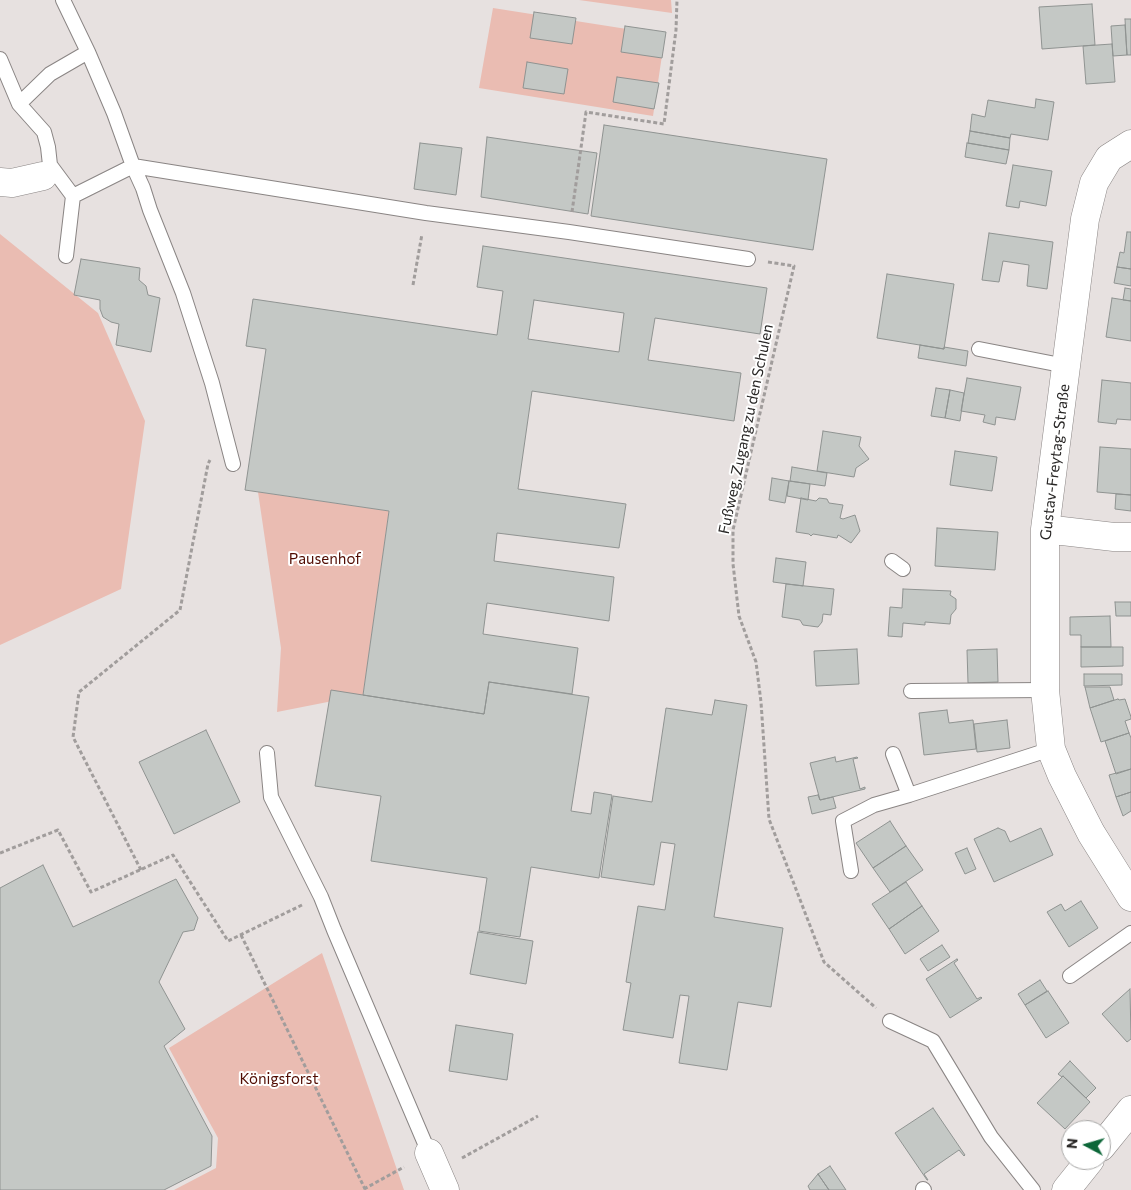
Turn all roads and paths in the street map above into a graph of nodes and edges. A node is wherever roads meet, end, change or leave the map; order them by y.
1 (62, 0) edge
2 (678, 0) edge
3 (88, 52) junction
4 (0, 59) edge
5 (19, 104) junction
6 (1131, 144) edge
7 (133, 166) junction
8 (46, 170) junction
9 (0, 182) edge
10 (73, 196) junction
11 (426, 213) junction
12 (569, 232) junction
13 (66, 256) dead end
14 (748, 260) joint
15 (413, 285) dead end
16 (979, 349) dead end
17 (1066, 366) junction
18 (224, 431) junction
19 (233, 464) dead end
20 (1045, 529) junction
21 (1131, 537) edge
22 (892, 561) dead end
23 (904, 569) dead end
24 (1045, 690) junction
25 (911, 691) dead end
26 (1051, 749) junction
27 (267, 753) dead end
28 (894, 754) dead end
29 (909, 795) junction
30 (0, 853) edge
31 (141, 870) junction
32 (851, 871) dead end
33 (321, 897) junction
34 (1131, 897) edge
35 (1131, 933) edge
36 (240, 935) junction
37 (1070, 976) dead end
38 (890, 1021) joint
39 (1131, 1110) edge
40 (538, 1116) dead end
41 (1111, 1135) edge
42 (1082, 1170) edge
43 (437, 1172) edge
44 (364, 1190) edge
45 (1033, 1190) edge
46 (1066, 1190) edge

1 - 3 lane
2 - 12 path
3 - 5 lane
3 - 7 lane
4 - 5 lane
5 - 8 lane
6 - 17 street, Gustav-Freytag-Straße
7 - 10 lane
7 - 11 lane
7 - 18 lane
8 - 9 street
8 - 10 lane
10 - 13 lane
11 - 12 lane
11 - 15 path
12 - 14 lane
14 - 38 path, Fußweg, Zugang zu den Schulen
16 - 17 lane
17 - 20 street, Gustav-Freytag-Straße
18 - 19 lane
18 - 31 path
20 - 21 street
20 - 24 street, Gustav-Freytag-Straße
22 - 23 lane
24 - 25 lane
24 - 26 street, Gustav-Freytag-Straße
26 - 29 lane
26 - 34 street, Gustav-Freytag-Straße
27 - 33 lane
28 - 29 lane
29 - 32 lane
30 - 31 path
31 - 36 path
33 - 36 path
33 - 43 lane
35 - 37 lane
36 - 44 path
38 - 45 lane
39 - 41 street
40 - 43 path
42 - 46 street
43 - 44 path

